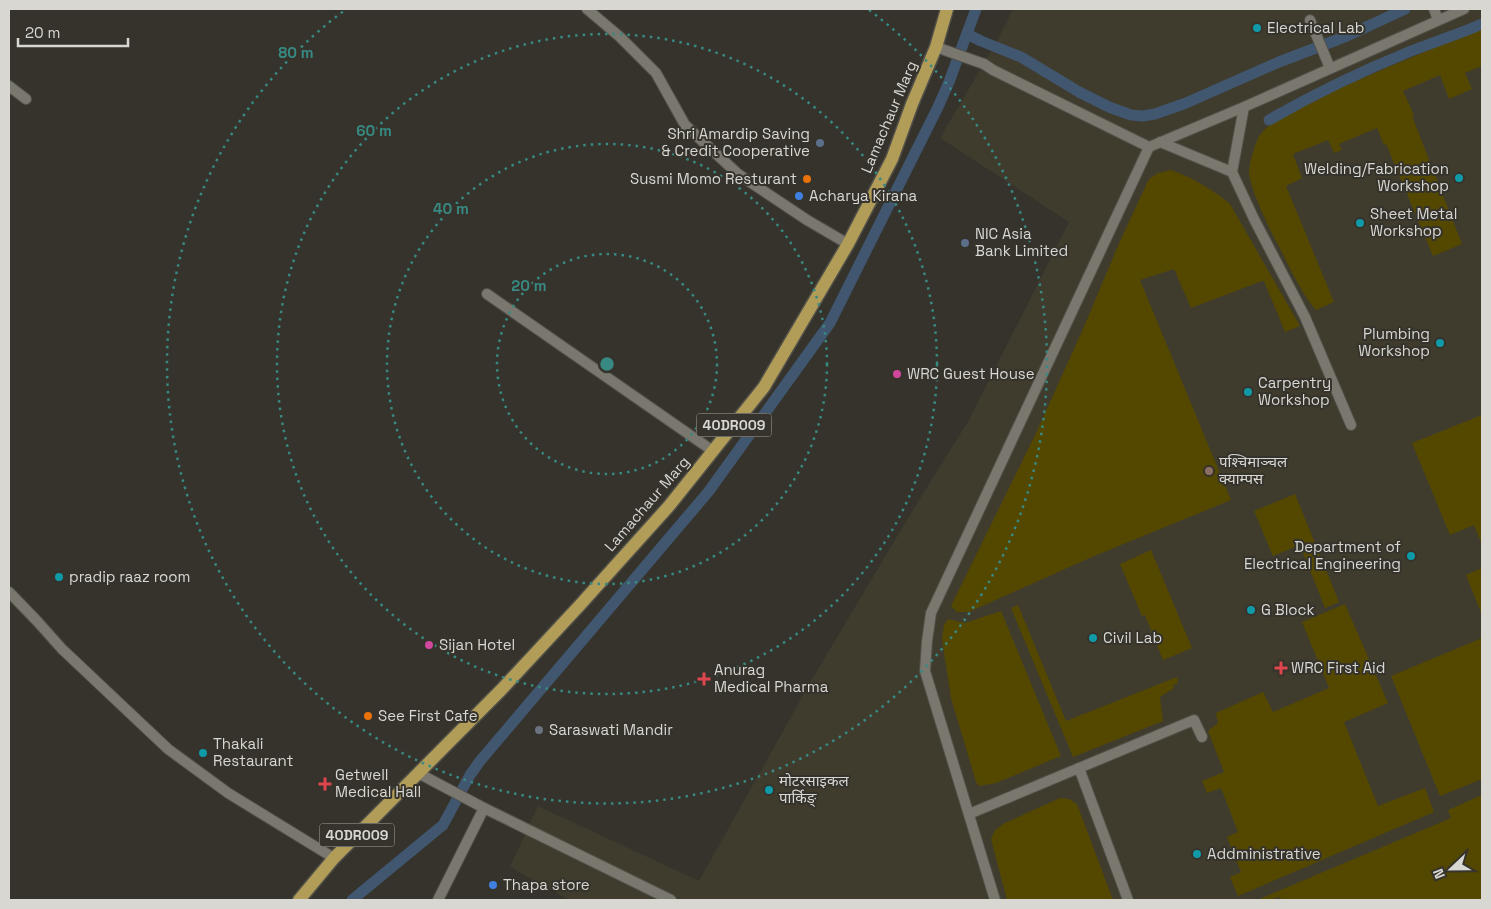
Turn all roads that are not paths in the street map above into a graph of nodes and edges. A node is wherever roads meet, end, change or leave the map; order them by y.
1 (587, 9) edge
2 (947, 9) edge
3 (1434, 9) edge
4 (1464, 9) edge
5 (1310, 20) dead end
6 (1438, 20) junction
7 (936, 47) junction
8 (1330, 68) junction
9 (9, 86) edge
10 (26, 99) dead end
11 (1244, 106) junction
12 (1160, 142) junction
13 (1149, 147) junction
14 (1232, 172) junction
15 (848, 244) junction
16 (487, 294) dead end
17 (1351, 425) dead end
18 (713, 451) junction
19 (9, 592) edge
20 (1202, 737) dead end
21 (1079, 768) junction
22 (418, 773) junction
23 (484, 808) junction
24 (969, 814) junction
25 (334, 858) junction
26 (299, 900) edge
27 (438, 900) edge
28 (671, 900) edge
29 (995, 900) edge
30 (1128, 900) edge

1 - 15 street
2 - 7 main road, Lamachaur Marg / 40DR009
3 - 6 street
4 - 6 street
5 - 8 street
6 - 8 street
7 - 13 street
7 - 15 main road, Lamachaur Marg / 40DR009
8 - 11 street
9 - 10 street
11 - 12 street
11 - 14 street
12 - 13 street
12 - 14 street
13 - 24 street
14 - 17 street
15 - 18 main road, Lamachaur Marg / 40DR009
16 - 18 street
18 - 22 main road, Lamachaur Marg / 40DR009
19 - 25 street
20 - 21 street
21 - 24 street
21 - 30 street
22 - 23 street
22 - 25 main road, Lamachaur Marg / 40DR009
23 - 27 street
23 - 28 street
24 - 29 street
25 - 26 main road, Lamachaur Marg / 40DR009

